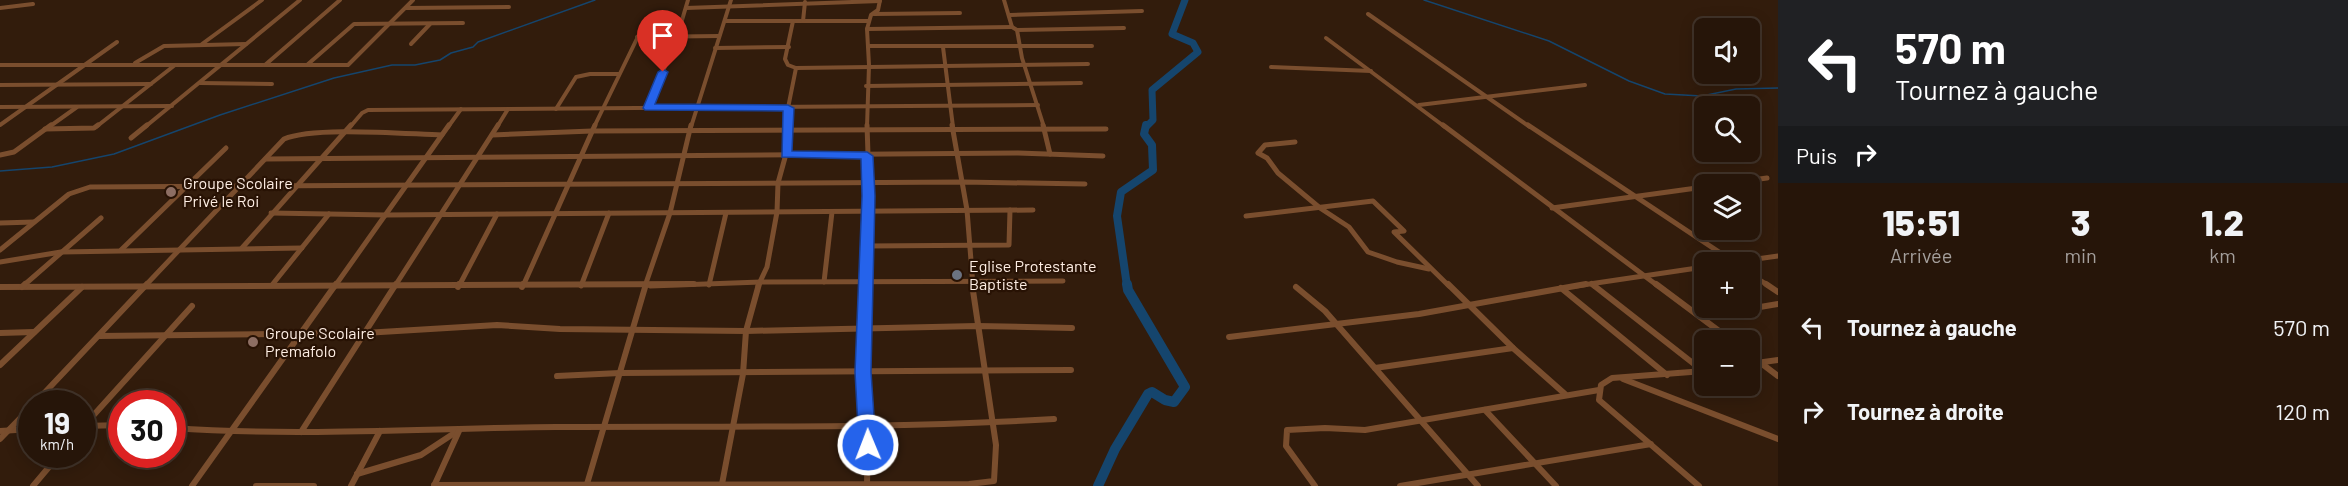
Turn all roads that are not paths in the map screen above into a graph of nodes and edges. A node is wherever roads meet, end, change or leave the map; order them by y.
1 (262, 0) edge
2 (300, 0) edge
3 (340, 0) edge
4 (413, 0) edge
5 (688, 0) edge
6 (730, 0) edge
7 (1004, 0) edge
8 (832, 1) edge
9 (880, 1) edge
10 (763, 3) edge
11 (804, 3) junction
12 (33, 4) dead end
13 (509, 7) dead end
14 (729, 7) junction
15 (0, 8) edge
16 (406, 8) junction
17 (686, 8) junction
18 (1142, 11) dead end
19 (960, 13) dead end
20 (1368, 14) dead end
21 (1010, 15) junction
22 (870, 18) junction
23 (646, 20) dead end
24 (726, 21) junction
25 (793, 21) junction
26 (803, 21) junction
27 (389, 23) junction
28 (463, 23) dead end
29 (430, 24) junction
30 (1124, 28) dead end
31 (867, 29) junction
32 (1014, 29) junction
33 (677, 36) junction
34 (720, 36) junction
35 (637, 37) junction
36 (1326, 38) dead end
37 (117, 42) dead end
38 (248, 44) junction
39 (411, 44) dead end
40 (201, 45) junction
41 (869, 46) junction
42 (1018, 46) junction
43 (1092, 46) dead end
44 (789, 47) junction
45 (943, 47) junction
46 (715, 48) junction
47 (133, 64) junction
48 (177, 64) junction
49 (223, 64) junction
50 (1024, 64) junction
51 (1088, 64) dead end
52 (0, 65) edge
53 (10, 65) junction
54 (88, 65) junction
55 (265, 65) junction
56 (307, 65) junction
57 (870, 65) junction
58 (945, 66) junction
59 (1271, 67) dead end
60 (796, 68) junction
61 (0, 71) edge
62 (1373, 71) junction
63 (619, 74) junction
64 (200, 83) junction
65 (1081, 83) dead end
66 (60, 84) junction
67 (151, 84) junction
68 (272, 84) dead end
69 (1029, 84) junction
70 (0, 85) edge
71 (949, 85) junction
72 (1585, 85) dead end
73 (866, 86) junction
74 (1485, 97) junction
75 (866, 105) junction
76 (950, 105) junction
77 (1038, 105) junction
78 (1419, 105) junction
79 (122, 106) junction
80 (171, 106) junction
81 (0, 107) edge
82 (26, 107) junction
83 (77, 107) junction
84 (648, 108) junction
85 (788, 108) junction
86 (461, 109) junction
87 (508, 109) junction
88 (556, 109) junction
89 (602, 109) junction
90 (695, 109) junction
91 (0, 125) edge
92 (45, 129) junction
93 (1106, 129) dead end
94 (786, 130) junction
95 (868, 130) junction
96 (954, 130) junction
97 (1042, 130) junction
98 (592, 131) junction
99 (689, 131) junction
100 (346, 133) junction
101 (442, 135) junction
102 (492, 135) junction
103 (131, 138) dead end
104 (1295, 142) dead end
105 (226, 148) dead end
106 (786, 154) junction
107 (1050, 154) junction
108 (0, 155) edge
109 (683, 155) junction
110 (958, 155) junction
111 (867, 156) junction
112 (1103, 156) dead end
113 (478, 157) junction
114 (321, 158) junction
115 (426, 158) junction
116 (579, 158) junction
117 (266, 159) junction
118 (1767, 178) dead end
119 (1760, 179) edge
120 (963, 182) junction
121 (677, 183) junction
122 (778, 183) junction
123 (869, 183) junction
124 (406, 184) junction
125 (461, 184) junction
126 (1084, 184) dead end
127 (297, 185) junction
128 (567, 185) junction
129 (241, 186) junction
130 (188, 187) junction
131 (1694, 188) edge
132 (1633, 197) junction
133 (1320, 208) junction
134 (1552, 208) junction
135 (968, 210) junction
136 (1010, 210) junction
137 (1033, 210) dead end
138 (777, 212) junction
139 (832, 212) junction
140 (867, 212) junction
141 (271, 213) junction
142 (555, 213) junction
143 (609, 213) junction
144 (670, 213) junction
145 (726, 213) junction
146 (329, 214) junction
147 (441, 214) junction
148 (497, 214) junction
149 (386, 215) junction
150 (1246, 216) dead end
151 (101, 218) dead end
152 (35, 222) junction
153 (0, 223) edge
154 (968, 244) junction
155 (866, 246) junction
156 (242, 248) junction
157 (302, 248) junction
158 (0, 250) edge
159 (121, 250) junction
160 (181, 250) junction
161 (61, 252) junction
162 (1718, 252) edge
163 (1778, 256) edge
164 (1760, 258) edge
165 (0, 262) edge
166 (1694, 268) edge
167 (1431, 270) junction
168 (1642, 276) junction
169 (1760, 280) edge
170 (1063, 281) dead end
171 (761, 282) junction
172 (824, 282) junction
173 (865, 283) junction
174 (974, 283) junction
175 (1592, 284) junction
176 (272, 285) junction
177 (336, 285) junction
178 (709, 285) junction
179 (22, 286) junction
180 (146, 286) junction
181 (396, 286) junction
182 (581, 286) junction
183 (645, 286) junction
184 (0, 287) edge
185 (82, 287) junction
186 (458, 287) junction
187 (522, 287) junction
188 (1296, 287) dead end
189 (1561, 288) junction
190 (1778, 292) edge
191 (1469, 304) junction
192 (1778, 304) edge
193 (192, 306) dead end
194 (1760, 307) edge
195 (1694, 312) edge
196 (1702, 318) edge
197 (1336, 324) junction
198 (977, 326) junction
199 (865, 328) junction
200 (1072, 328) dead end
201 (633, 329) junction
202 (746, 330) junction
203 (1718, 330) edge
204 (35, 332) junction
205 (0, 333) edge
206 (364, 333) junction
207 (167, 334) junction
208 (300, 334) junction
209 (99, 336) junction
210 (1229, 337) dead end
211 (1513, 348) junction
212 (1778, 360) edge
213 (1694, 363) edge
214 (1760, 363) joint
215 (0, 365) edge
216 (1375, 368) junction
217 (1071, 370) dead end
218 (863, 372) junction
219 (985, 372) junction
220 (1694, 372) edge
221 (620, 373) junction
222 (743, 374) junction
223 (1667, 375) junction
224 (557, 376) dead end
225 (1778, 376) edge
226 (1620, 378) junction
227 (47, 390) edge
228 (1599, 390) junction
229 (1565, 394) junction
230 (1485, 410) junction
231 (96, 412) edge
232 (18, 418) edge
233 (1054, 419) dead end
234 (1422, 421) junction
235 (992, 424) junction
236 (868, 426) junction
237 (603, 427) junction
238 (732, 428) junction
239 (460, 429) junction
240 (186, 430) edge
241 (4, 431) edge
242 (380, 431) junction
243 (229, 432) junction
244 (301, 432) junction
245 (0, 439) edge
246 (1778, 440) edge
247 (1651, 444) junction
248 (1533, 462) junction
249 (48, 468) edge
250 (1467, 473) junction
251 (357, 474) junction
252 (722, 484) junction
253 (434, 485) edge
254 (586, 485) edge
255 (867, 485) edge
256 (33, 486) edge
257 (192, 486) edge
258 (256, 486) edge
259 (314, 486) edge
260 (351, 486) edge
261 (506, 486) edge
262 (1315, 486) edge
263 (1402, 486) edge
264 (1478, 486) edge
265 (1556, 486) edge
266 (1699, 486) edge

1 - 40 street
2 - 38 street
3 - 55 street
4 - 16 street
5 - 17 street
6 - 14 street
7 - 21 street
8 - 9 street
8 - 11 street
9 - 22 street
10 - 11 street
10 - 14 street
11 - 26 street
12 - 15 street
13 - 16 street
14 - 17 street
14 - 24 street
16 - 27 street
17 - 33 street
18 - 21 street
19 - 22 street
20 - 74 street
21 - 32 street
22 - 26 street
22 - 31 street
23 - 35 street
24 - 25 street
24 - 34 street
25 - 26 street
25 - 44 street
27 - 29 street
27 - 56 street
27 - 56 street
28 - 29 street
29 - 39 street
30 - 32 street
31 - 32 street
31 - 41 street
32 - 42 street
33 - 34 street
33 - 35 street
33 - 84 street
34 - 46 street
35 - 63 street
36 - 62 street
37 - 54 street
38 - 40 street
38 - 49 street
40 - 47 street
41 - 45 street
41 - 57 street
42 - 43 street
42 - 45 street
42 - 50 street
44 - 46 street
44 - 60 street
45 - 58 street
46 - 90 street
47 - 48 street
47 - 54 street
48 - 49 street
48 - 67 street
49 - 55 street
49 - 64 street
50 - 51 street
50 - 58 street
50 - 69 street
52 - 53 street
53 - 54 street
53 - 61 street
54 - 66 street
55 - 56 street
57 - 58 street
57 - 60 street
57 - 73 street
58 - 71 street
59 - 62 street
60 - 85 street
62 - 78 street
63 - 88 street
63 - 89 street
64 - 68 street
64 - 80 street
65 - 69 street
66 - 67 street
66 - 70 street
66 - 82 street
67 - 79 street
69 - 71 street
69 - 77 street
71 - 73 street
71 - 76 street
72 - 74 street
73 - 75 street
74 - 78 street
74 - 132 street
75 - 76 street
75 - 85 street
75 - 95 street
76 - 77 street
76 - 96 street
77 - 97 street
78 - 134 street
79 - 80 street
79 - 83 street
79 - 92 street
80 - 103 street
81 - 82 street
82 - 83 street
82 - 91 street
83 - 92 street
84 - 89 street
84 - 90 street
85 - 90 street
85 - 94 street
86 - 87 street
86 - 100 street
86 - 101 street
87 - 88 street
87 - 102 street
88 - 89 street
89 - 98 street
90 - 99 street
92 - 108 street
93 - 97 street
94 - 95 street
94 - 99 street
94 - 106 street
95 - 96 street
95 - 111 street
96 - 97 street
96 - 110 street
97 - 107 street
98 - 99 street
98 - 102 street
98 - 116 street
99 - 109 street
100 - 101 street
100 - 114 street
100 - 117 street
101 - 115 street
102 - 113 street
104 - 133 street
105 - 130 street
106 - 109 street
106 - 111 street
106 - 122 street
107 - 110 street
107 - 112 street
109 - 116 street
109 - 121 street
110 - 111 street
110 - 120 street
111 - 123 street
113 - 115 street
113 - 116 street
113 - 125 street
114 - 115 street
114 - 117 street
114 - 127 street
115 - 124 street
116 - 128 street
117 - 129 street
118 - 119 street
120 - 123 street
120 - 126 street
120 - 135 street
121 - 122 street
121 - 128 street
121 - 144 street
122 - 123 street
122 - 138 street
123 - 140 street
124 - 125 street
124 - 127 street
124 - 149 street
125 - 128 street
125 - 147 street
127 - 129 street
127 - 141 street
128 - 142 street
129 - 130 street
129 - 160 street
130 - 152 street
130 - 159 street
131 - 132 street
132 - 134 street
132 - 162 street
133 - 150 street
133 - 167 street
133 - 167 street
134 - 168 street
135 - 136 street
135 - 140 street
135 - 154 street
136 - 137 street
136 - 154 street
138 - 139 street
138 - 145 street
138 - 171 street
139 - 140 street
139 - 172 street
140 - 155 street
141 - 146 street
141 - 156 street
142 - 143 street
142 - 148 street
142 - 187 street
143 - 144 street
143 - 182 street
144 - 145 street
144 - 183 street
145 - 178 street
146 - 149 street
146 - 157 street
147 - 148 street
147 - 149 street
147 - 181 street
148 - 186 street
149 - 177 street
151 - 161 street
152 - 153 street
152 - 158 street
154 - 155 street
154 - 174 street
155 - 173 street
156 - 157 street
156 - 160 street
157 - 176 street
159 - 160 street
159 - 161 street
160 - 180 street
161 - 165 street
161 - 179 street
163 - 164 street
166 - 168 street
167 - 191 street
168 - 175 street
168 - 195 street
169 - 190 street
170 - 174 street
171 - 172 street
171 - 178 street
171 - 202 street
172 - 173 street
173 - 174 street
173 - 199 street
174 - 198 street
175 - 189 street
175 - 213 street
176 - 177 street
176 - 180 street
177 - 181 street
177 - 208 street
178 - 183 street
179 - 184 street
179 - 185 street
180 - 185 street
180 - 209 street
181 - 186 street
181 - 206 street
182 - 183 street
182 - 187 street
183 - 201 street
185 - 204 street
186 - 187 street
188 - 197 street
189 - 191 street
189 - 223 street
191 - 197 street
191 - 211 street
192 - 194 street
193 - 207 street
196 - 203 street
197 - 210 street
197 - 216 street
198 - 199 street
198 - 200 street
198 - 219 street
199 - 202 street
199 - 218 street
201 - 202 street
201 - 206 street
201 - 221 street
202 - 222 street
204 - 205 street
204 - 215 street
206 - 208 street
206 - 244 street
207 - 208 street
207 - 209 street
207 - 231 street
208 - 243 street
209 - 227 street
211 - 216 street
211 - 229 street
212 - 214 street
214 - 225 street
216 - 234 street
217 - 219 street
218 - 219 street
218 - 222 street
218 - 236 street
219 - 235 street
220 - 223 street
221 - 222 street
221 - 224 street
221 - 237 street
222 - 238 street
223 - 226 street
226 - 228 street
226 - 246 street
228 - 229 street
228 - 247 street
229 - 230 street
230 - 234 street
230 - 248 street
232 - 241 street
233 - 235 street
234 - 250 street
234 - 262 street
235 - 236 street
235 - 255 street
236 - 238 street
236 - 255 street
237 - 238 street
237 - 239 street
237 - 254 street
238 - 252 street
239 - 242 street
239 - 251 street
239 - 253 street
240 - 243 street
241 - 245 street
242 - 244 street
242 - 251 street
243 - 244 street
243 - 257 street
247 - 248 street
247 - 266 street
248 - 250 street
248 - 265 street
249 - 256 street
250 - 263 street
250 - 264 street
251 - 260 street
252 - 254 street
252 - 255 street
253 - 261 street
254 - 261 street
258 - 259 street

